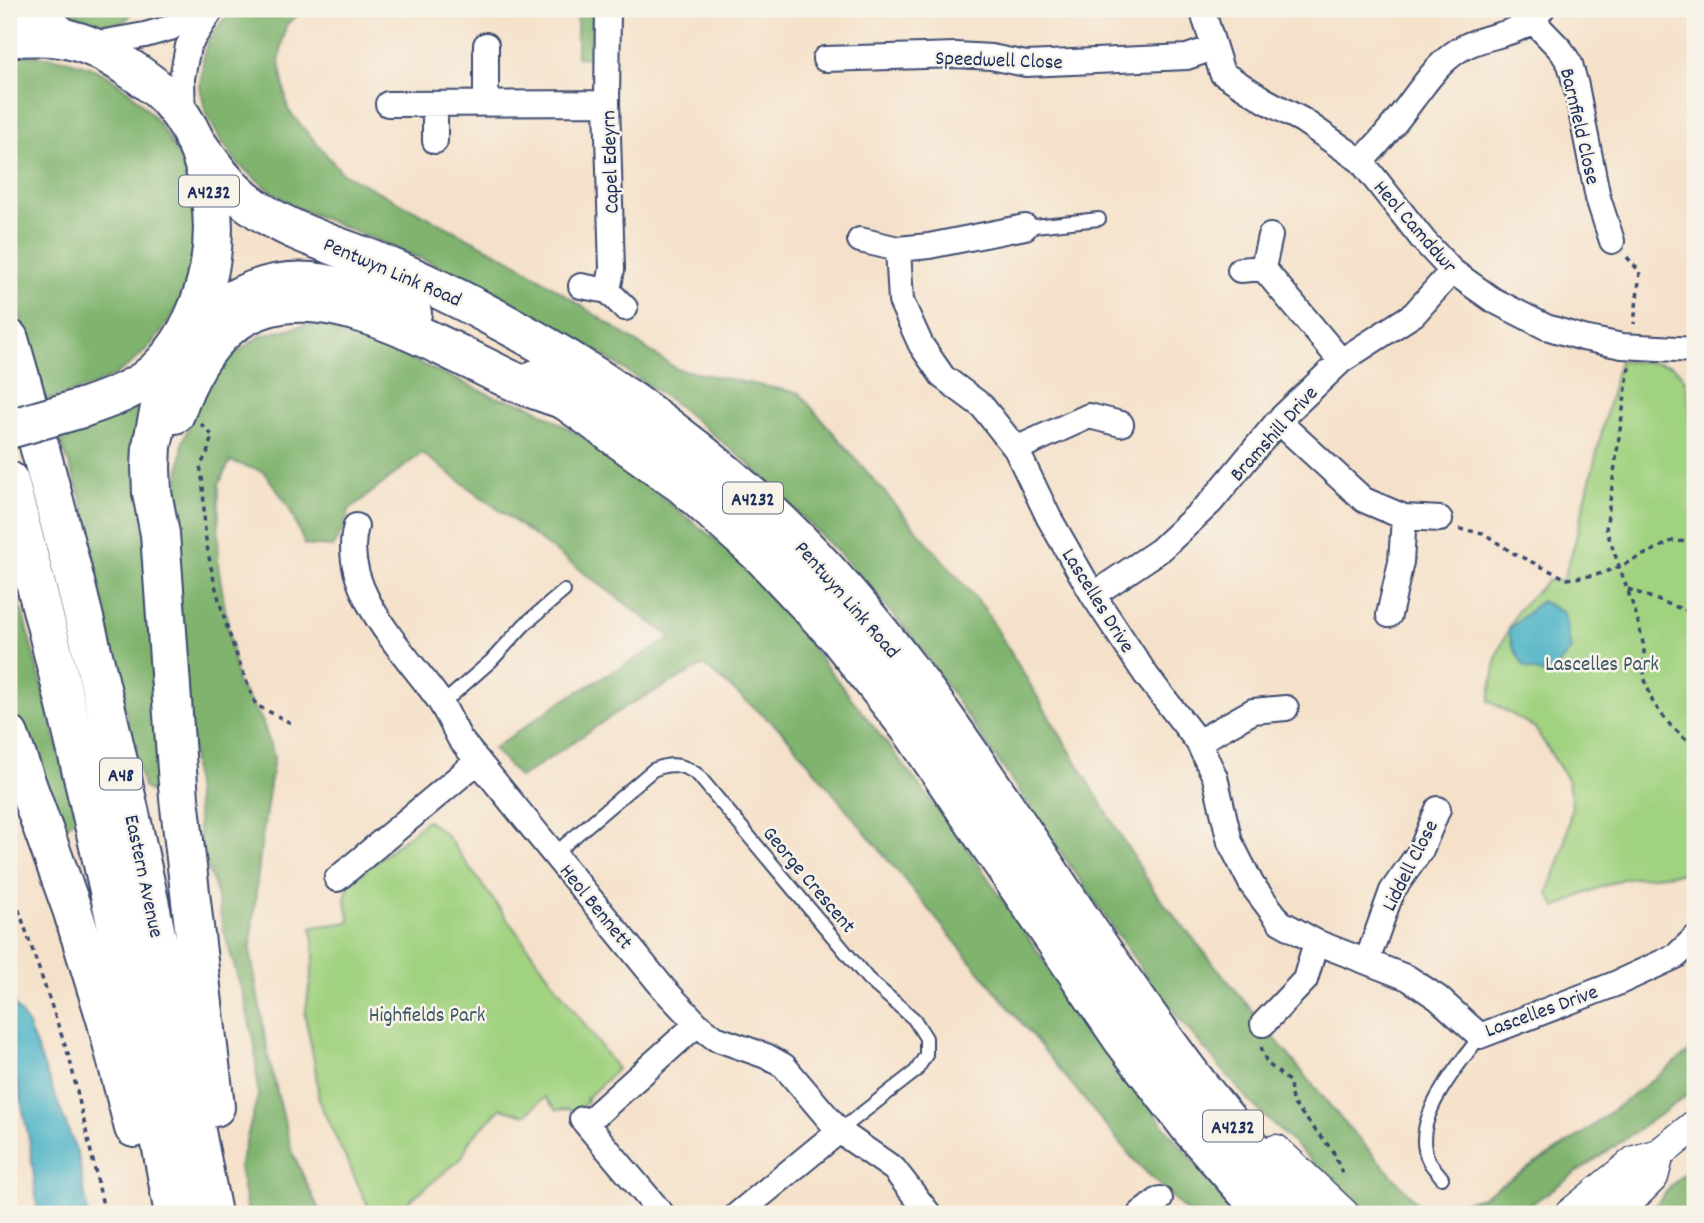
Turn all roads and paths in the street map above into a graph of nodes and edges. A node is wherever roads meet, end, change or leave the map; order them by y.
1 (29, 9) edge
2 (203, 9) edge
3 (212, 9) edge
4 (608, 9) edge
5 (1202, 9) edge
6 (1537, 15) edge
7 (9, 37) edge
8 (75, 42) junction
9 (486, 45) dead end
10 (1213, 48) junction
11 (825, 59) dead end
12 (486, 103) junction
13 (607, 103) junction
14 (388, 104) dead end
15 (435, 104) junction
16 (188, 129) junction
17 (435, 142) dead end
18 (1361, 161) junction
19 (1099, 219) dead end
20 (1026, 227) joint
21 (1270, 236) dead end
22 (860, 240) dead end
23 (1612, 241) joint
24 (898, 249) junction
25 (1452, 271) junction
26 (581, 286) dead end
27 (9, 339) edge
28 (181, 341) junction
29 (1632, 346) junction
30 (1695, 356) edge
31 (1341, 361) junction
32 (562, 399) junction
33 (198, 421) dead end
34 (1278, 421) junction
35 (1121, 424) dead end
36 (9, 429) edge
37 (1016, 449) junction
38 (9, 481) edge
39 (1404, 517) junction
40 (1440, 519) joint
41 (356, 526) dead end
42 (160, 534) junction
43 (1695, 542) edge
44 (1619, 567) junction
45 (1628, 589) junction
46 (564, 591) dead end
47 (1093, 595) junction
48 (1695, 614) edge
49 (1389, 615) dead end
50 (442, 704) junction
51 (1286, 708) dead end
52 (290, 723) dead end
53 (9, 735) edge
54 (1198, 742) junction
55 (1695, 747) edge
56 (478, 761) junction
57 (1438, 809) dead end
58 (554, 854) junction
59 (337, 879) dead end
60 (9, 881) edge
61 (1695, 938) edge
62 (1316, 942) junction
63 (1367, 961) junction
64 (697, 1024) junction
65 (1263, 1024) joint
66 (1160, 1034) junction
67 (1480, 1036) junction
68 (1695, 1125) edge
69 (839, 1131) junction
70 (1658, 1154) junction
71 (1442, 1178) dead end
72 (1347, 1185) dead end
73 (1604, 1185) junction
74 (1160, 1199) dead end
75 (105, 1214) edge
76 (158, 1214) edge
77 (174, 1214) edge
78 (212, 1214) edge
79 (227, 1214) edge
80 (662, 1214) edge
81 (738, 1214) edge
82 (929, 1214) edge
83 (1140, 1214) edge
84 (1266, 1214) edge
85 (1311, 1214) edge
86 (1344, 1214) edge
87 (1551, 1214) edge
88 (1570, 1214) edge
89 (1616, 1214) edge

1 - 8 main road
2 - 8 street
3 - 16 street
4 - 13 street, Capel Edeyrn
5 - 10 street, Heol Camddwr
6 - 18 street
6 - 23 street, Barnfield Close
7 - 8 main road, A4232
8 - 16 main road, A4232
9 - 12 street
10 - 11 street, Speedwell Close
10 - 18 street, Heol Camddwr
12 - 13 street
12 - 15 street
13 - 26 street, Capel Edeyrn
14 - 15 street
15 - 17 street
16 - 28 main road, A4232
16 - 66 main road, Pentwyn Link Road / A4232
18 - 25 street, Heol Camddwr
19 - 20 lane
20 - 24 street
21 - 31 street
22 - 24 street
23 - 29 path
24 - 37 street, Lascelles Drive
25 - 29 street, Heol Camddwr
25 - 31 street, Bramshill Drive
27 - 78 main road, Eastern Avenue / A48
28 - 32 main road, Pentwyn Link Road / A4232
28 - 36 main road, A4232, bridge
28 - 42 main road
29 - 30 street, Heol Camddwr
29 - 44 path
31 - 34 street, Bramshill Drive
32 - 42 main road
32 - 84 main road, Pentwyn Link Road / A4232
33 - 52 path
34 - 39 street
34 - 47 street, Bramshill Drive
35 - 37 street
37 - 47 street, Lascelles Drive
38 - 77 main road, Eastern Avenue / A48
39 - 40 street
39 - 49 street
40 - 44 path
41 - 50 street, Heol Bennett
42 - 79 main road
43 - 44 path
44 - 45 path
45 - 48 path
45 - 55 path
46 - 50 lane
47 - 54 street, Lascelles Drive
50 - 56 street, Heol Bennett
51 - 54 street
53 - 76 main road
54 - 62 street, Lascelles Drive
56 - 58 street, Heol Bennett
56 - 59 street
57 - 63 street, Liddell Close
58 - 64 street, Heol Bennett
58 - 69 lane, George Crescent
60 - 75 path
61 - 67 street, Lascelles Drive
62 - 63 street, Lascelles Drive
62 - 65 street
63 - 67 street, Lascelles Drive
64 - 69 street, Heol Bennett
64 - 80 street
65 - 72 path
66 - 85 main road, Pentwyn Link Road / A4232
66 - 86 street
67 - 71 lane
68 - 70 street
69 - 81 street
69 - 82 street, Heol Bennett
70 - 73 street
70 - 89 street
73 - 87 street
73 - 88 street
74 - 83 street

